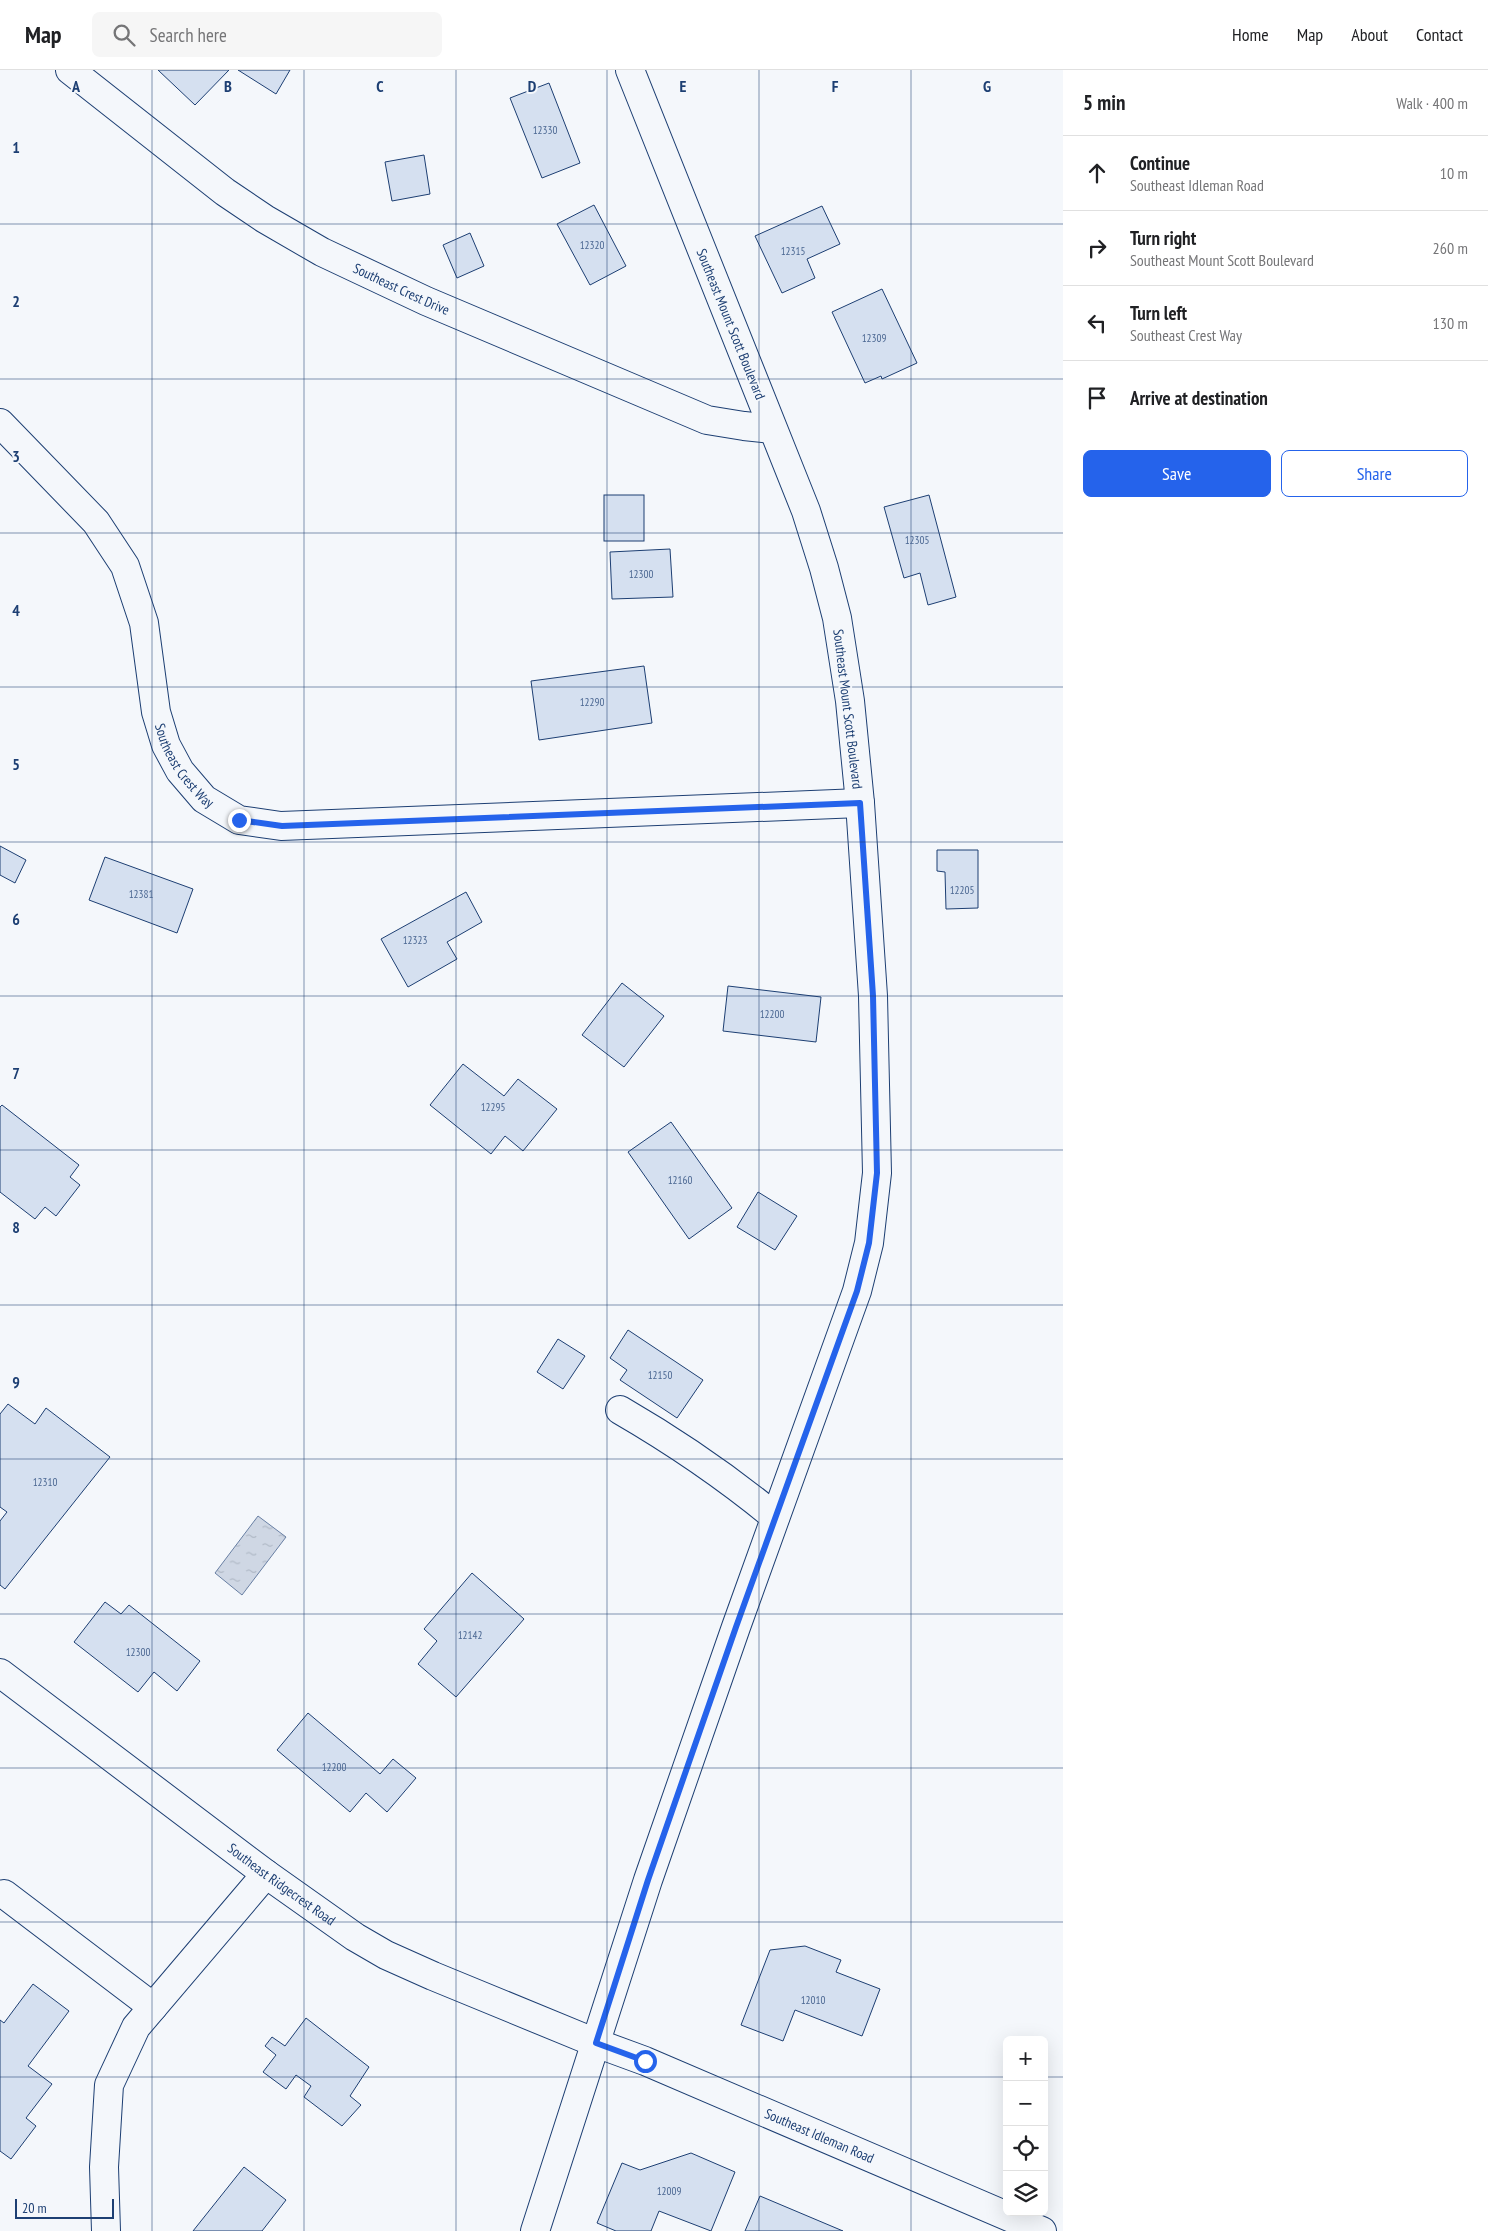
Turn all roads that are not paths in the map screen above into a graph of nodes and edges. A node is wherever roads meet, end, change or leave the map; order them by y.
1 (70, 70) edge
2 (630, 70) edge
3 (0, 423) edge
4 (772, 429) junction
5 (860, 803) junction
6 (620, 1410) dead end
7 (776, 1517) junction
8 (0, 1673) edge
9 (266, 1874) junction
10 (4, 1894) dead end
11 (153, 2007) junction
12 (596, 2043) junction
13 (106, 2231) edge
14 (535, 2231) edge
15 (1042, 2231) edge

1 - 4 main road, Southeast Crest Drive
2 - 4 main road, Southeast Mount Scott Boulevard
3 - 5 main road, Southeast Crest Way
4 - 5 main road, Southeast Mount Scott Boulevard
5 - 7 main road, Southeast Mount Scott Boulevard
6 - 7 main road
7 - 12 main road, Southeast Mount Scott Boulevard
8 - 9 main road, Southeast Ridgecrest Road
9 - 11 main road
9 - 12 main road, Southeast Ridgecrest Road
10 - 11 main road
11 - 13 main road
12 - 14 main road, Southeast Mount Scott Boulevard
12 - 15 main road, Southeast Idleman Road

